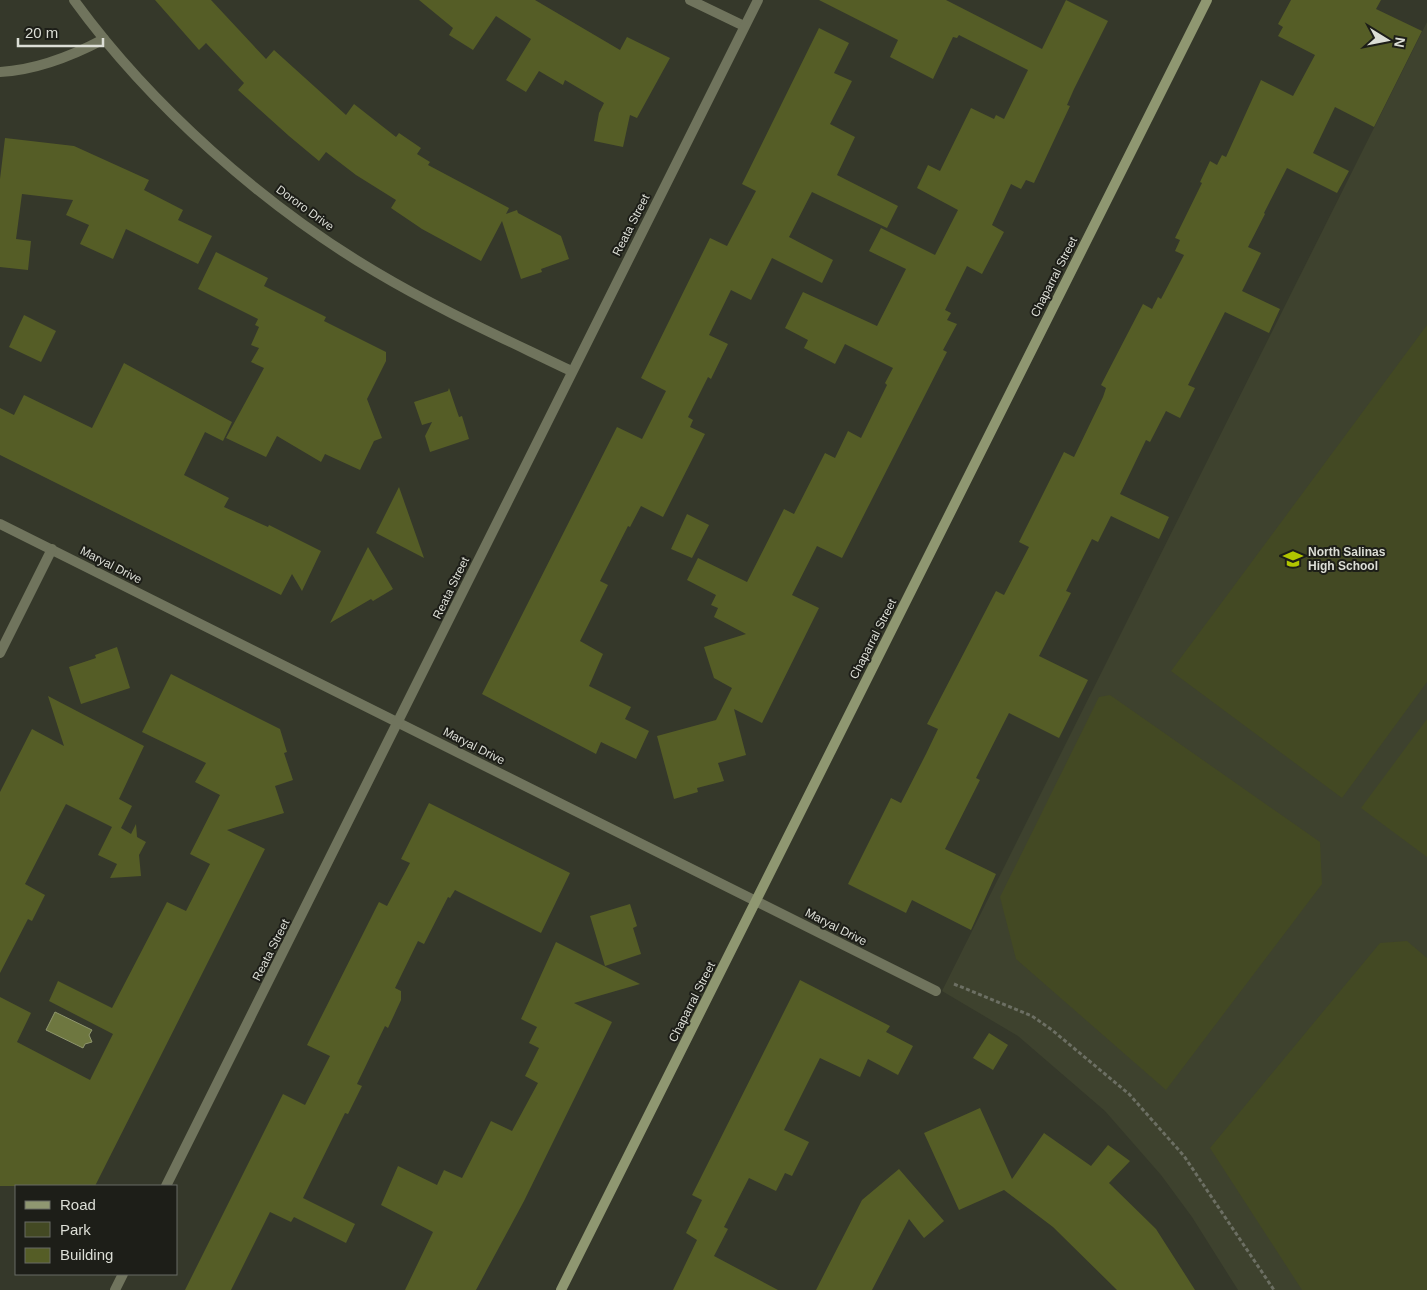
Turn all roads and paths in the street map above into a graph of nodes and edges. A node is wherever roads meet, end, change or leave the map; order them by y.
1 (74, 0) edge
2 (690, 0) edge
3 (758, 0) edge
4 (1207, 0) edge
5 (744, 26) junction
6 (104, 39) junction
7 (0, 72) edge
8 (571, 372) junction
9 (0, 524) edge
10 (52, 549) junction
11 (0, 653) edge
12 (399, 723) junction
13 (756, 901) junction
14 (936, 991) joint
15 (167, 1185) edge
16 (122, 1275) edge
17 (115, 1290) edge
18 (562, 1290) edge
19 (1274, 1290) edge

1 - 6 street, Dororo Drive
2 - 5 street
3 - 5 street, Reata Street
4 - 13 street, Chaparral Street
5 - 8 street, Reata Street
6 - 7 street
6 - 8 street, Dororo Drive
8 - 12 street, Reata Street
9 - 10 street, Maryal Drive
10 - 11 street
10 - 12 street, Maryal Drive
12 - 13 street, Maryal Drive
12 - 15 street, Reata Street
13 - 14 street, Maryal Drive
13 - 18 street, Chaparral Street
14 - 19 path
16 - 17 street

